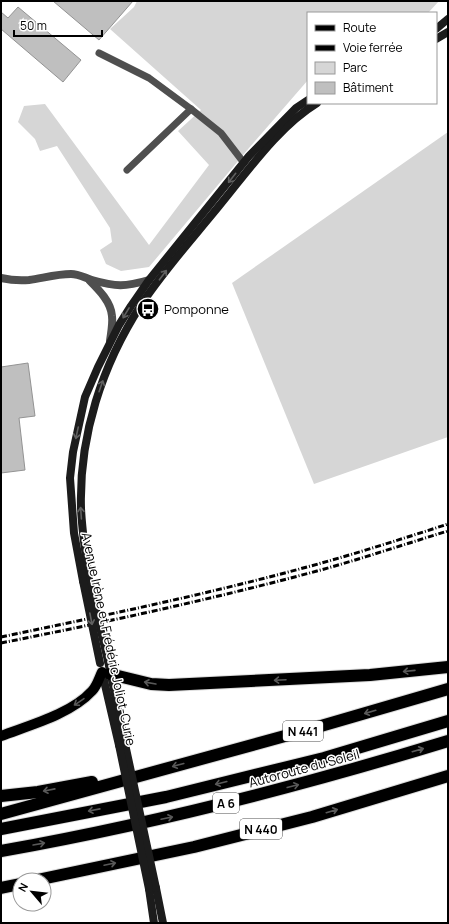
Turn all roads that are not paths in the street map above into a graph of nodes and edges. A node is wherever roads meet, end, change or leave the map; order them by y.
1 (448, 19) edge
2 (437, 28) edge
3 (448, 32) edge
4 (437, 38) edge
5 (99, 54) dead end
6 (307, 101) edge
7 (315, 104) edge
8 (191, 109) junction
9 (244, 163) junction
10 (127, 170) dead end
11 (1, 278) edge
12 (88, 279) junction
13 (149, 280) junction
14 (110, 342) junction
15 (86, 581) junction
16 (448, 667) edge
17 (104, 669) junction
18 (448, 688) edge
19 (448, 721) edge
20 (1, 736) edge
21 (448, 741) edge
22 (157, 771) junction
23 (448, 776) edge
24 (1, 796) edge
25 (1, 814) edge
26 (1, 830) edge
27 (1, 851) edge
28 (52, 877) edge
29 (12, 886) edge
30 (1, 888) edge
31 (153, 889) junction
32 (154, 923) edge
33 (163, 923) edge

1 - 2 main road
3 - 4 main road
5 - 8 lane
6 - 9 main road, Avenue Irène et Frédéric Joliot-Curie
15 -> 7 main road, Avenue Irène et Frédéric Joliot-Curie
8 - 9 lane
8 - 10 lane
9 -> 13 main road, Avenue Irène et Frédéric Joliot-Curie
11 - 12 street
12 - 13 street
12 - 14 street
13 -> 14 main road, Avenue Irène et Frédéric Joliot-Curie
14 -> 15 main road, Avenue Irène et Frédéric Joliot-Curie
15 -> 17 main road, Avenue Irène et Frédéric Joliot-Curie, bridge
15 - 17 main road, Avenue Irène et Frédéric Joliot-Curie, bridge
16 -> 17 highway
17 -> 20 main road
17 - 31 main road, Avenue Irène et Frédéric Joliot-Curie, bridge
18 -> 22 highway, N 441
19 -> 26 highway, Autoroute du Soleil / A 6
27 -> 21 highway, Autoroute du Soleil / A 6
22 -> 24 highway
22 - 25 highway, N 441
28 -> 23 highway, N 440
29 - 30 highway
31 - 32 main road, Avenue Irène et Frédéric Joliot-Curie
31 - 33 main road, Avenue Irène et Frédéric Joliot-Curie

